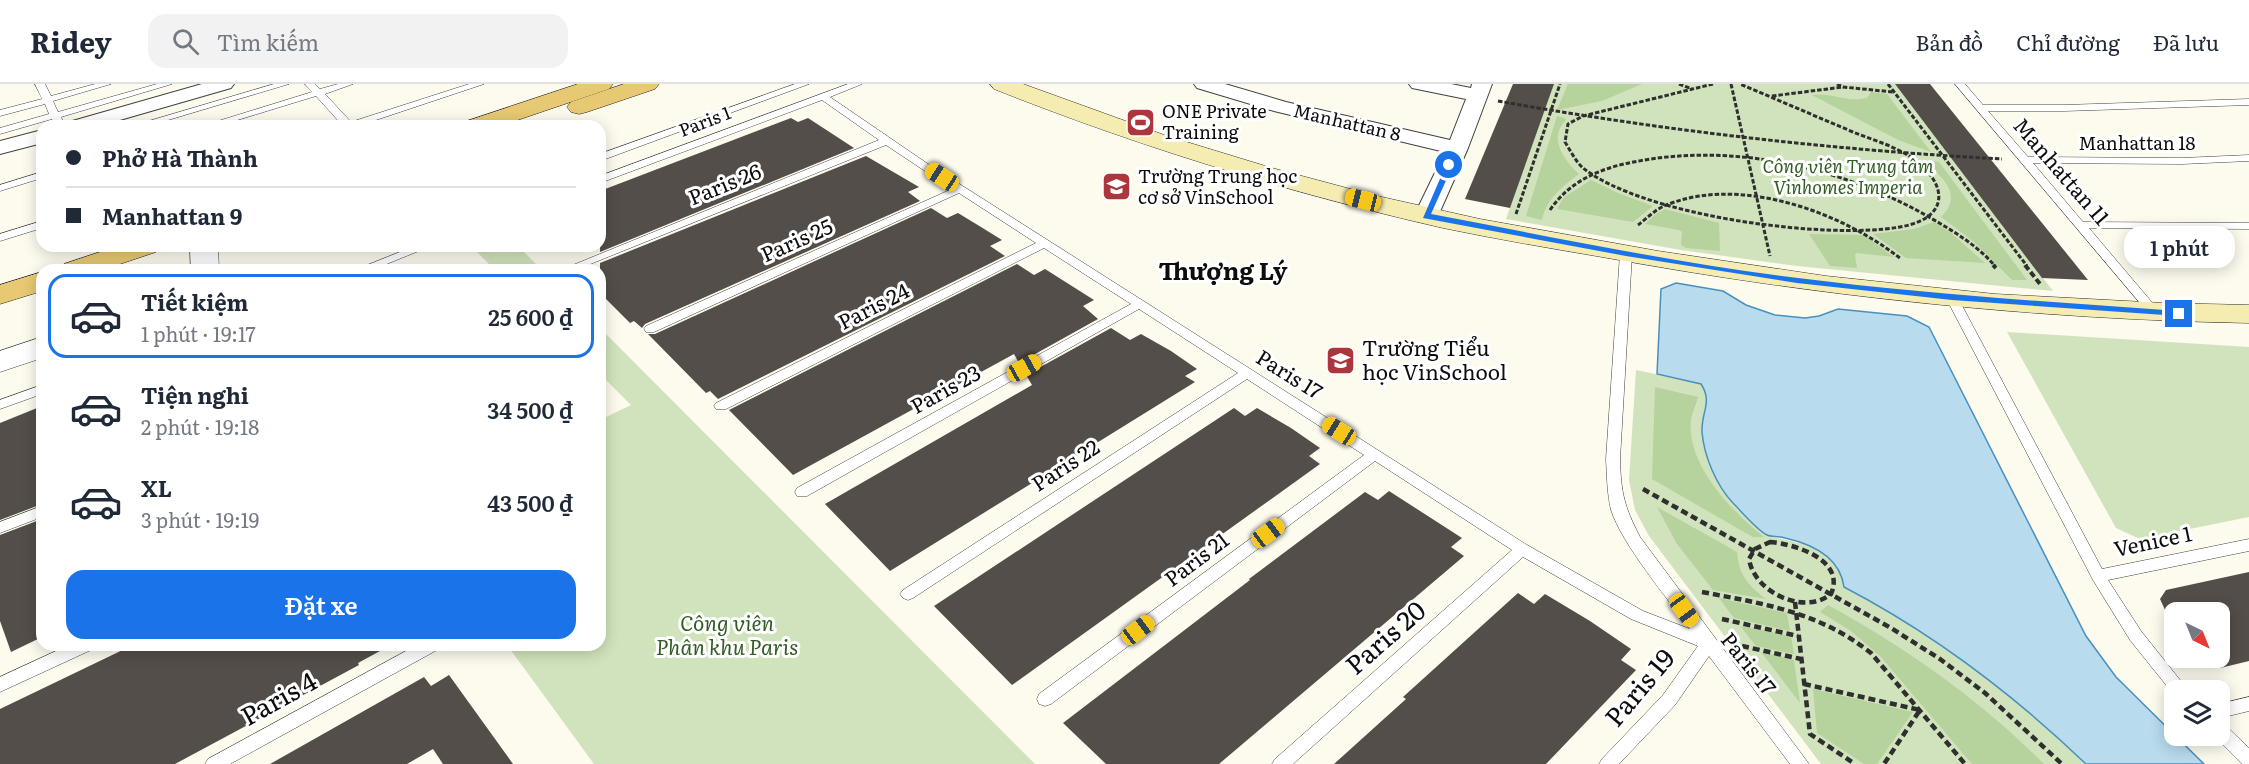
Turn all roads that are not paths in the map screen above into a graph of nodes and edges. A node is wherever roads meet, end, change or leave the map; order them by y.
1 (40, 84) edge
2 (106, 84) edge
3 (167, 84) edge
4 (224, 84) edge
5 (284, 84) edge
6 (310, 84) edge
7 (348, 84) edge
8 (479, 84) edge
9 (647, 84) edge
10 (804, 84) edge
11 (857, 84) edge
12 (1002, 84) edge
13 (1204, 84) edge
14 (1419, 84) edge
15 (1960, 84) edge
16 (608, 87) edge
17 (318, 93) junction
18 (1486, 93) edge
19 (823, 97) junction
20 (47, 100) junction
21 (2249, 102) edge
22 (1979, 108) junction
23 (0, 113) edge
24 (55, 115) junction
25 (38, 120) edge
26 (57, 120) edge
27 (97, 120) edge
28 (158, 120) edge
29 (229, 120) edge
30 (347, 120) edge
31 (367, 120) edge
32 (496, 120) edge
33 (536, 120) edge
34 (36, 121) edge
35 (0, 131) edge
36 (36, 138) edge
37 (886, 141) junction
38 (0, 148) edge
39 (1457, 148) junction
40 (606, 156) edge
41 (2249, 158) edge
42 (2024, 160) junction
43 (36, 177) edge
44 (606, 178) edge
45 (0, 188) edge
46 (960, 189) junction
47 (1426, 216) junction
48 (2081, 225) junction
49 (36, 226) edge
50 (2249, 226) edge
51 (0, 238) edge
52 (1045, 243) junction
53 (128, 252) edge
54 (409, 252) edge
55 (1626, 254) junction
56 (92, 264) edge
57 (377, 264) edge
58 (581, 264) edge
59 (36, 283) edge
60 (0, 295) edge
61 (1952, 298) junction
62 (1140, 304) junction
63 (2155, 313) junction
64 (2249, 314) edge
65 (650, 329) dead end
66 (36, 349) edge
67 (0, 362) edge
68 (1247, 373) junction
69 (36, 391) edge
70 (0, 405) edge
71 (721, 406) dead end
72 (1375, 454) junction
73 (802, 492) dead end
74 (36, 513) edge
75 (0, 528) edge
76 (2249, 545) edge
77 (1522, 549) junction
78 (2098, 576) junction
79 (908, 594) dead end
80 (1709, 644) junction
81 (72, 651) edge
82 (420, 651) edge
83 (2171, 680) edge
84 (0, 685) edge
85 (1045, 699) dead end
86 (2249, 704) edge
87 (2230, 709) edge
88 (2230, 741) edge
89 (2249, 759) edge
90 (214, 764) edge
91 (1281, 764) edge
92 (1608, 764) edge
93 (1800, 764) edge

1 - 20 lane
2 - 20 lane
3 - 24 lane
4 - 27 street
5 - 28 lane
6 - 17 lane
7 - 17 lane
8 - 31 lane
9 - 16 main road
10 - 40 lane
11 - 19 lane, Paris 1
12 - 47 main road
13 - 39 street, Manhattan 8
14 - 18 street
15 - 22 lane, Manhattan 11
16 - 32 main road
16 - 33 main road
17 - 29 lane
17 - 30 lane
18 - 39 street
19 - 37 lane, Paris 17
19 - 44 lane, Paris 1
20 - 23 lane
20 - 24 lane
21 - 22 lane
22 - 42 lane, Manhattan 11
24 - 25 lane
24 - 26 lane
34 - 35 lane
36 - 38 street
37 - 46 lane, Paris 17
37 - 58 lane, Paris 26
39 - 47 street
41 - 42 lane, Manhattan 18
42 - 48 lane, Manhattan 11
43 - 45 lane
46 - 52 lane, Paris 17
46 - 65 lane, Paris 25
47 - 55 main road
48 - 50 lane
48 - 63 lane, Manhattan 11
49 - 51 lane
52 - 62 lane, Paris 17
52 - 71 lane, Paris 24
53 - 56 main road
54 - 57 lane
55 - 61 main road
55 - 80 lane
59 - 60 main road
61 - 63 main road
61 - 78 lane
62 - 68 lane, Paris 17
62 - 73 lane, Paris 23
63 - 64 main road
66 - 67 street
68 - 72 lane, Paris 17
68 - 79 lane, Paris 22
69 - 70 lane
72 - 77 lane, Paris 17
72 - 85 lane, Paris 21
74 - 75 lane
76 - 78 lane, Venice 1
77 - 80 lane, Paris 17
77 - 91 lane, Paris 20
78 - 83 lane, Venice 1
80 - 92 lane, Paris 19
80 - 93 lane, Paris 17
81 - 84 lane
82 - 90 lane, Paris 4
86 - 87 lane
88 - 89 lane

